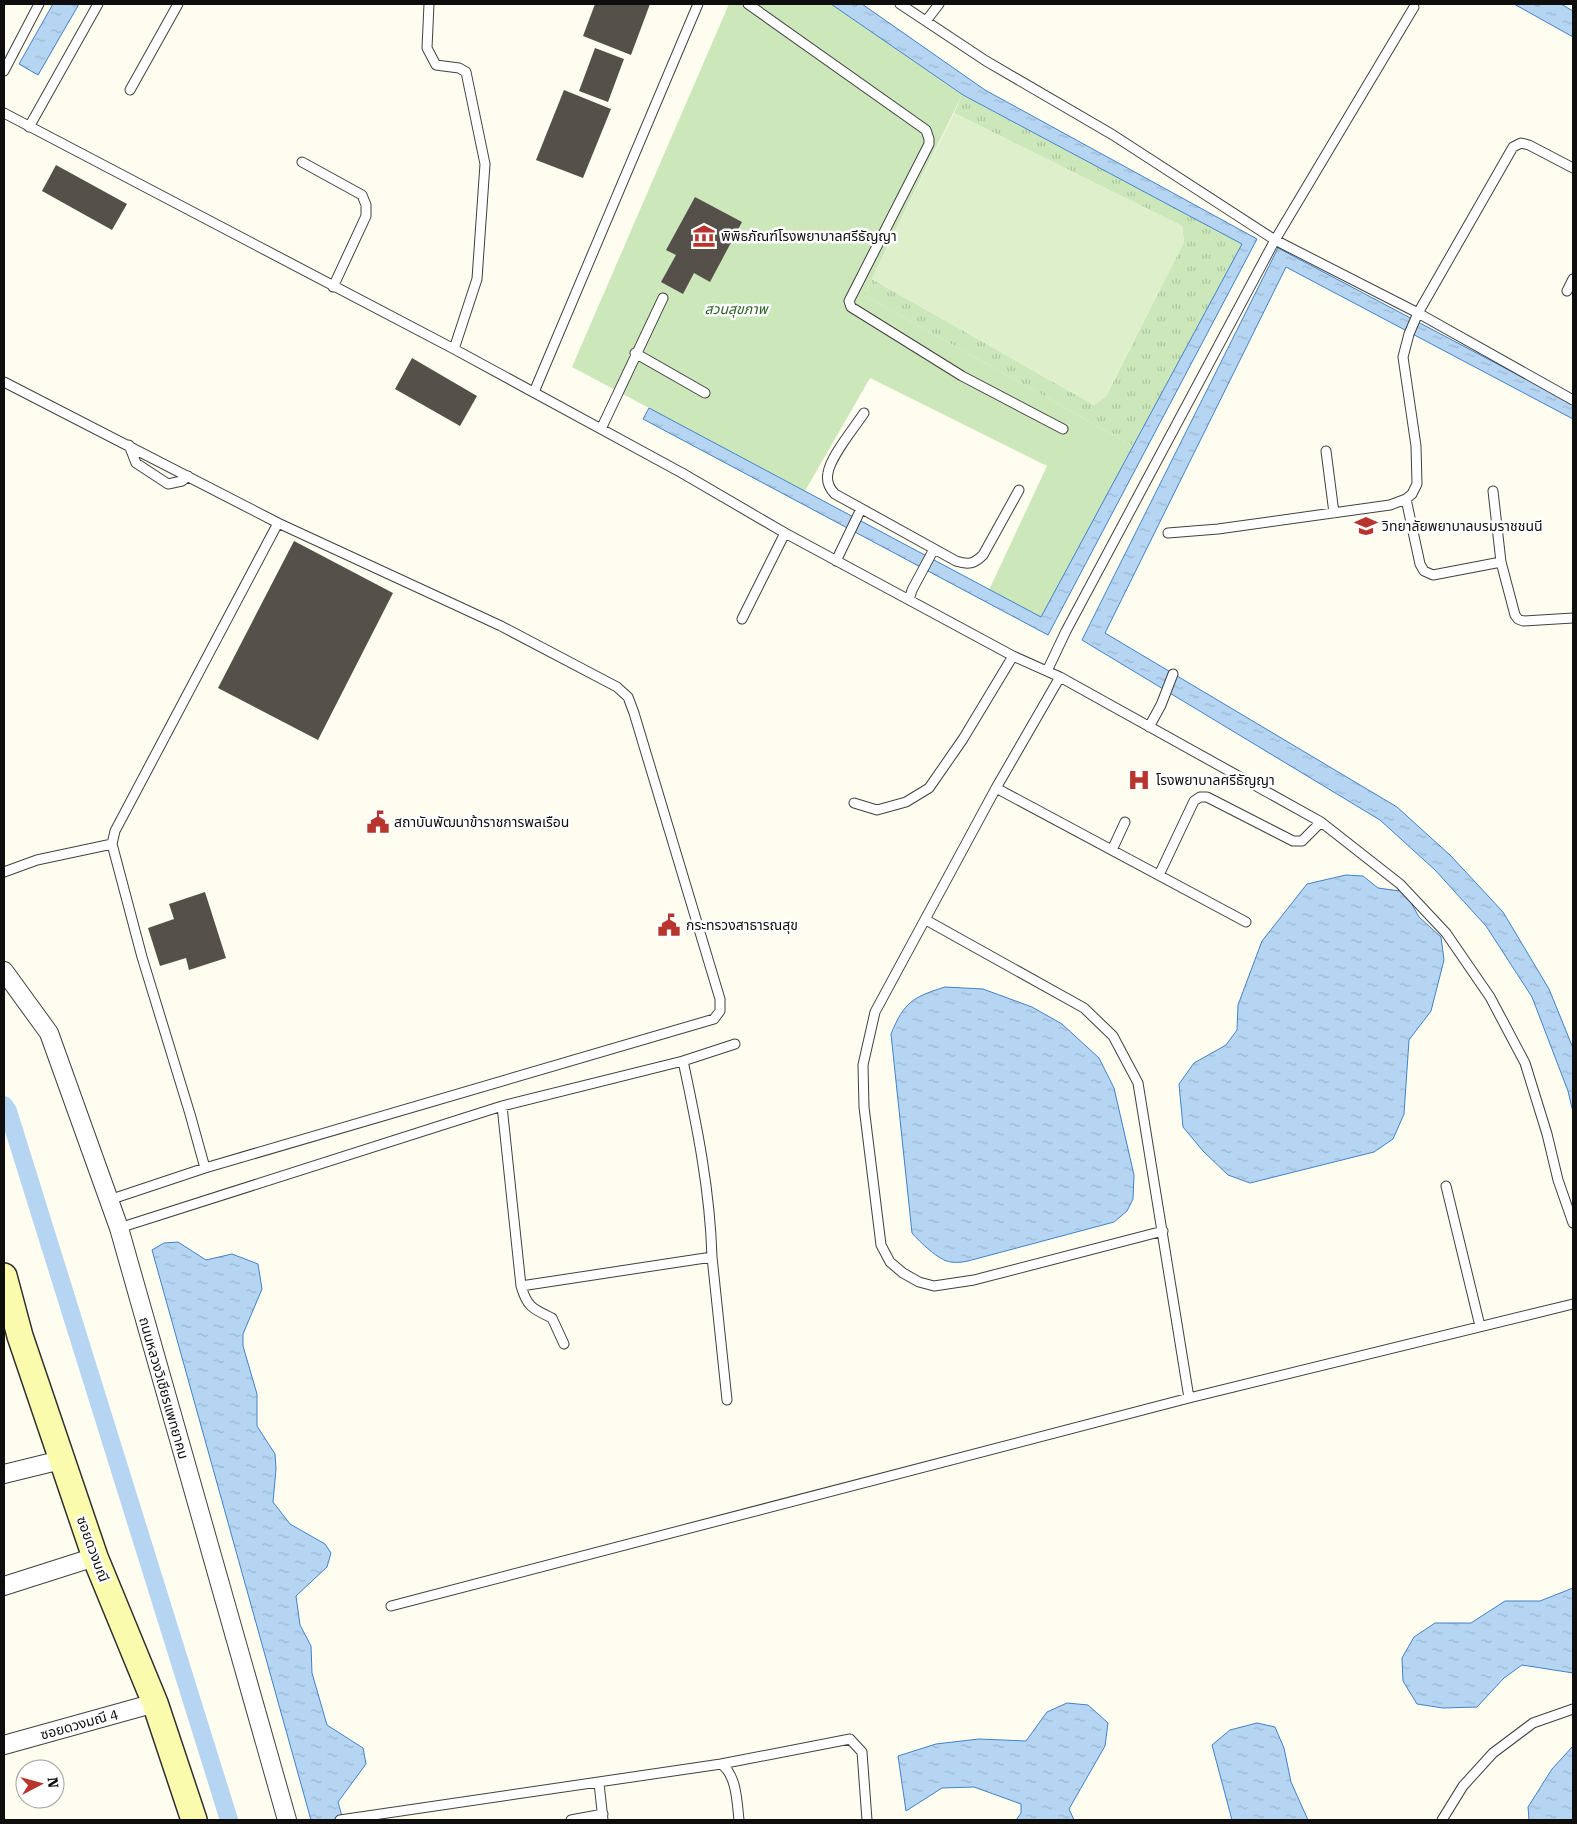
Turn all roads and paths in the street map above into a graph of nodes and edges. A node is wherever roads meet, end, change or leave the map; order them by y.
1 (39, 4) edge
2 (98, 4) edge
3 (178, 4) edge
4 (429, 4) edge
5 (698, 4) edge
6 (748, 4) edge
7 (900, 4) edge
8 (939, 4) edge
9 (1414, 7) dead end
10 (926, 21) junction
11 (4, 71) edge
12 (130, 90) dead end
13 (4, 113) edge
14 (29, 127) junction
15 (302, 162) dead end
16 (1573, 168) edge
17 (1275, 240) junction
18 (1573, 279) edge
19 (333, 287) junction
20 (1567, 291) dead end
21 (663, 298) dead end
22 (1418, 314) junction
23 (454, 349) junction
24 (635, 353) junction
25 (4, 382) edge
26 (534, 392) junction
27 (704, 394) dead end
28 (1573, 400) edge
29 (864, 412) dead end
30 (1064, 428) dead end
31 (601, 429) junction
32 (129, 445) junction
33 (1326, 451) dead end
34 (188, 476) junction
35 (1019, 490) dead end
36 (1493, 491) dead end
37 (1406, 499) junction
38 (860, 512) junction
39 (1334, 513) junction
40 (278, 523) junction
41 (1168, 533) dead end
42 (785, 534) junction
43 (933, 551) junction
44 (836, 561) junction
45 (1501, 562) junction
46 (909, 600) junction
47 (1573, 618) edge
48 (742, 619) dead end
49 (1014, 656) junction
50 (1046, 671) junction
51 (1173, 674) dead end
52 (1060, 677) junction
53 (1151, 723) junction
54 (996, 788) junction
55 (854, 802) dead end
56 (1125, 822) dead end
57 (1321, 822) junction
58 (112, 844) junction
59 (1112, 850) junction
60 (4, 872) edge
61 (1159, 875) junction
62 (926, 920) junction
63 (1246, 922) dead end
64 (4, 971) edge
65 (735, 1044) dead end
66 (683, 1061) junction
67 (502, 1106) junction
68 (204, 1168) junction
69 (1446, 1186) dead end
70 (108, 1200) junction
71 (1573, 1223) edge
72 (119, 1228) junction
73 (1163, 1231) junction
74 (712, 1257) junction
75 (4, 1276) edge
76 (521, 1286) junction
77 (1573, 1304) edge
78 (1480, 1326) junction
79 (12, 1338) edge
80 (564, 1344) dead end
81 (1189, 1398) junction
82 (727, 1400) dead end
83 (61, 1460) junction
84 (4, 1474) edge
85 (95, 1557) junction
86 (4, 1586) edge
87 (391, 1606) dead end
88 (155, 1703) junction
89 (1573, 1708) edge
90 (4, 1745) edge
91 (721, 1764) junction
92 (599, 1783) junction
93 (603, 1817) edge
94 (191, 1819) edge
95 (286, 1820) edge
96 (342, 1820) edge
97 (571, 1820) edge
98 (739, 1820) edge
99 (867, 1820) edge
100 (1442, 1820) edge

1 - 11 lane
2 - 14 lane
3 - 12 lane
4 - 23 lane
5 - 26 lane
6 - 30 lane
7 - 10 lane
8 - 10 lane
9 - 17 lane
10 - 17 lane
13 - 14 lane
14 - 19 lane
15 - 19 lane
16 - 22 lane
17 - 22 lane
17 - 50 lane
18 - 20 lane
19 - 23 lane
21 - 24 lane
22 - 28 lane
22 - 37 lane
23 - 26 lane
24 - 27 lane
24 - 31 lane
25 - 32 lane
26 - 31 lane
29 - 38 lane
31 - 42 lane
32 - 34 lane
32 - 34 lane
33 - 39 lane
34 - 40 lane
35 - 43 lane
36 - 45 lane
37 - 39 lane
37 - 45 lane
38 - 43 lane
38 - 44 lane
39 - 41 lane
40 - 58 lane
40 - 68 lane
42 - 44 lane
42 - 48 lane
43 - 46 lane
44 - 46 lane
45 - 47 lane
46 - 49 lane
49 - 50 lane
49 - 55 lane
50 - 52 lane
51 - 53 lane
52 - 53 lane
52 - 54 lane
53 - 57 lane
54 - 59 lane
54 - 62 lane
56 - 59 lane
57 - 61 lane
57 - 71 lane
58 - 60 lane
58 - 68 lane
59 - 61 lane
61 - 63 lane
62 - 73 lane
62 - 73 lane
64 - 70 street, ถนนหลวงวิเชียรแพทยาคม
65 - 66 lane
66 - 67 lane
66 - 74 lane
67 - 72 lane
67 - 76 lane
68 - 70 lane
69 - 78 lane
70 - 72 street, ถนนหลวงวิเชียรแพทยาคม
72 - 95 street, ถนนหลวงวิเชียรแพทยาคม
73 - 81 lane
74 - 76 lane
74 - 82 lane
75 - 79 street, ซอยดวงมณี
76 - 80 lane
77 - 78 lane
78 - 81 lane
79 - 83 street, ซอยดวงมณี
81 - 87 lane
83 - 84 street
83 - 85 street, ซอยดวงมณี
85 - 86 street
85 - 88 street, ซอยดวงมณี
88 - 90 street, ซอยดวงมณี 4
88 - 94 street, ซอยดวงมณี
89 - 100 lane
91 - 92 lane
91 - 98 lane
91 - 99 lane
92 - 93 lane
92 - 96 lane
93 - 97 lane

